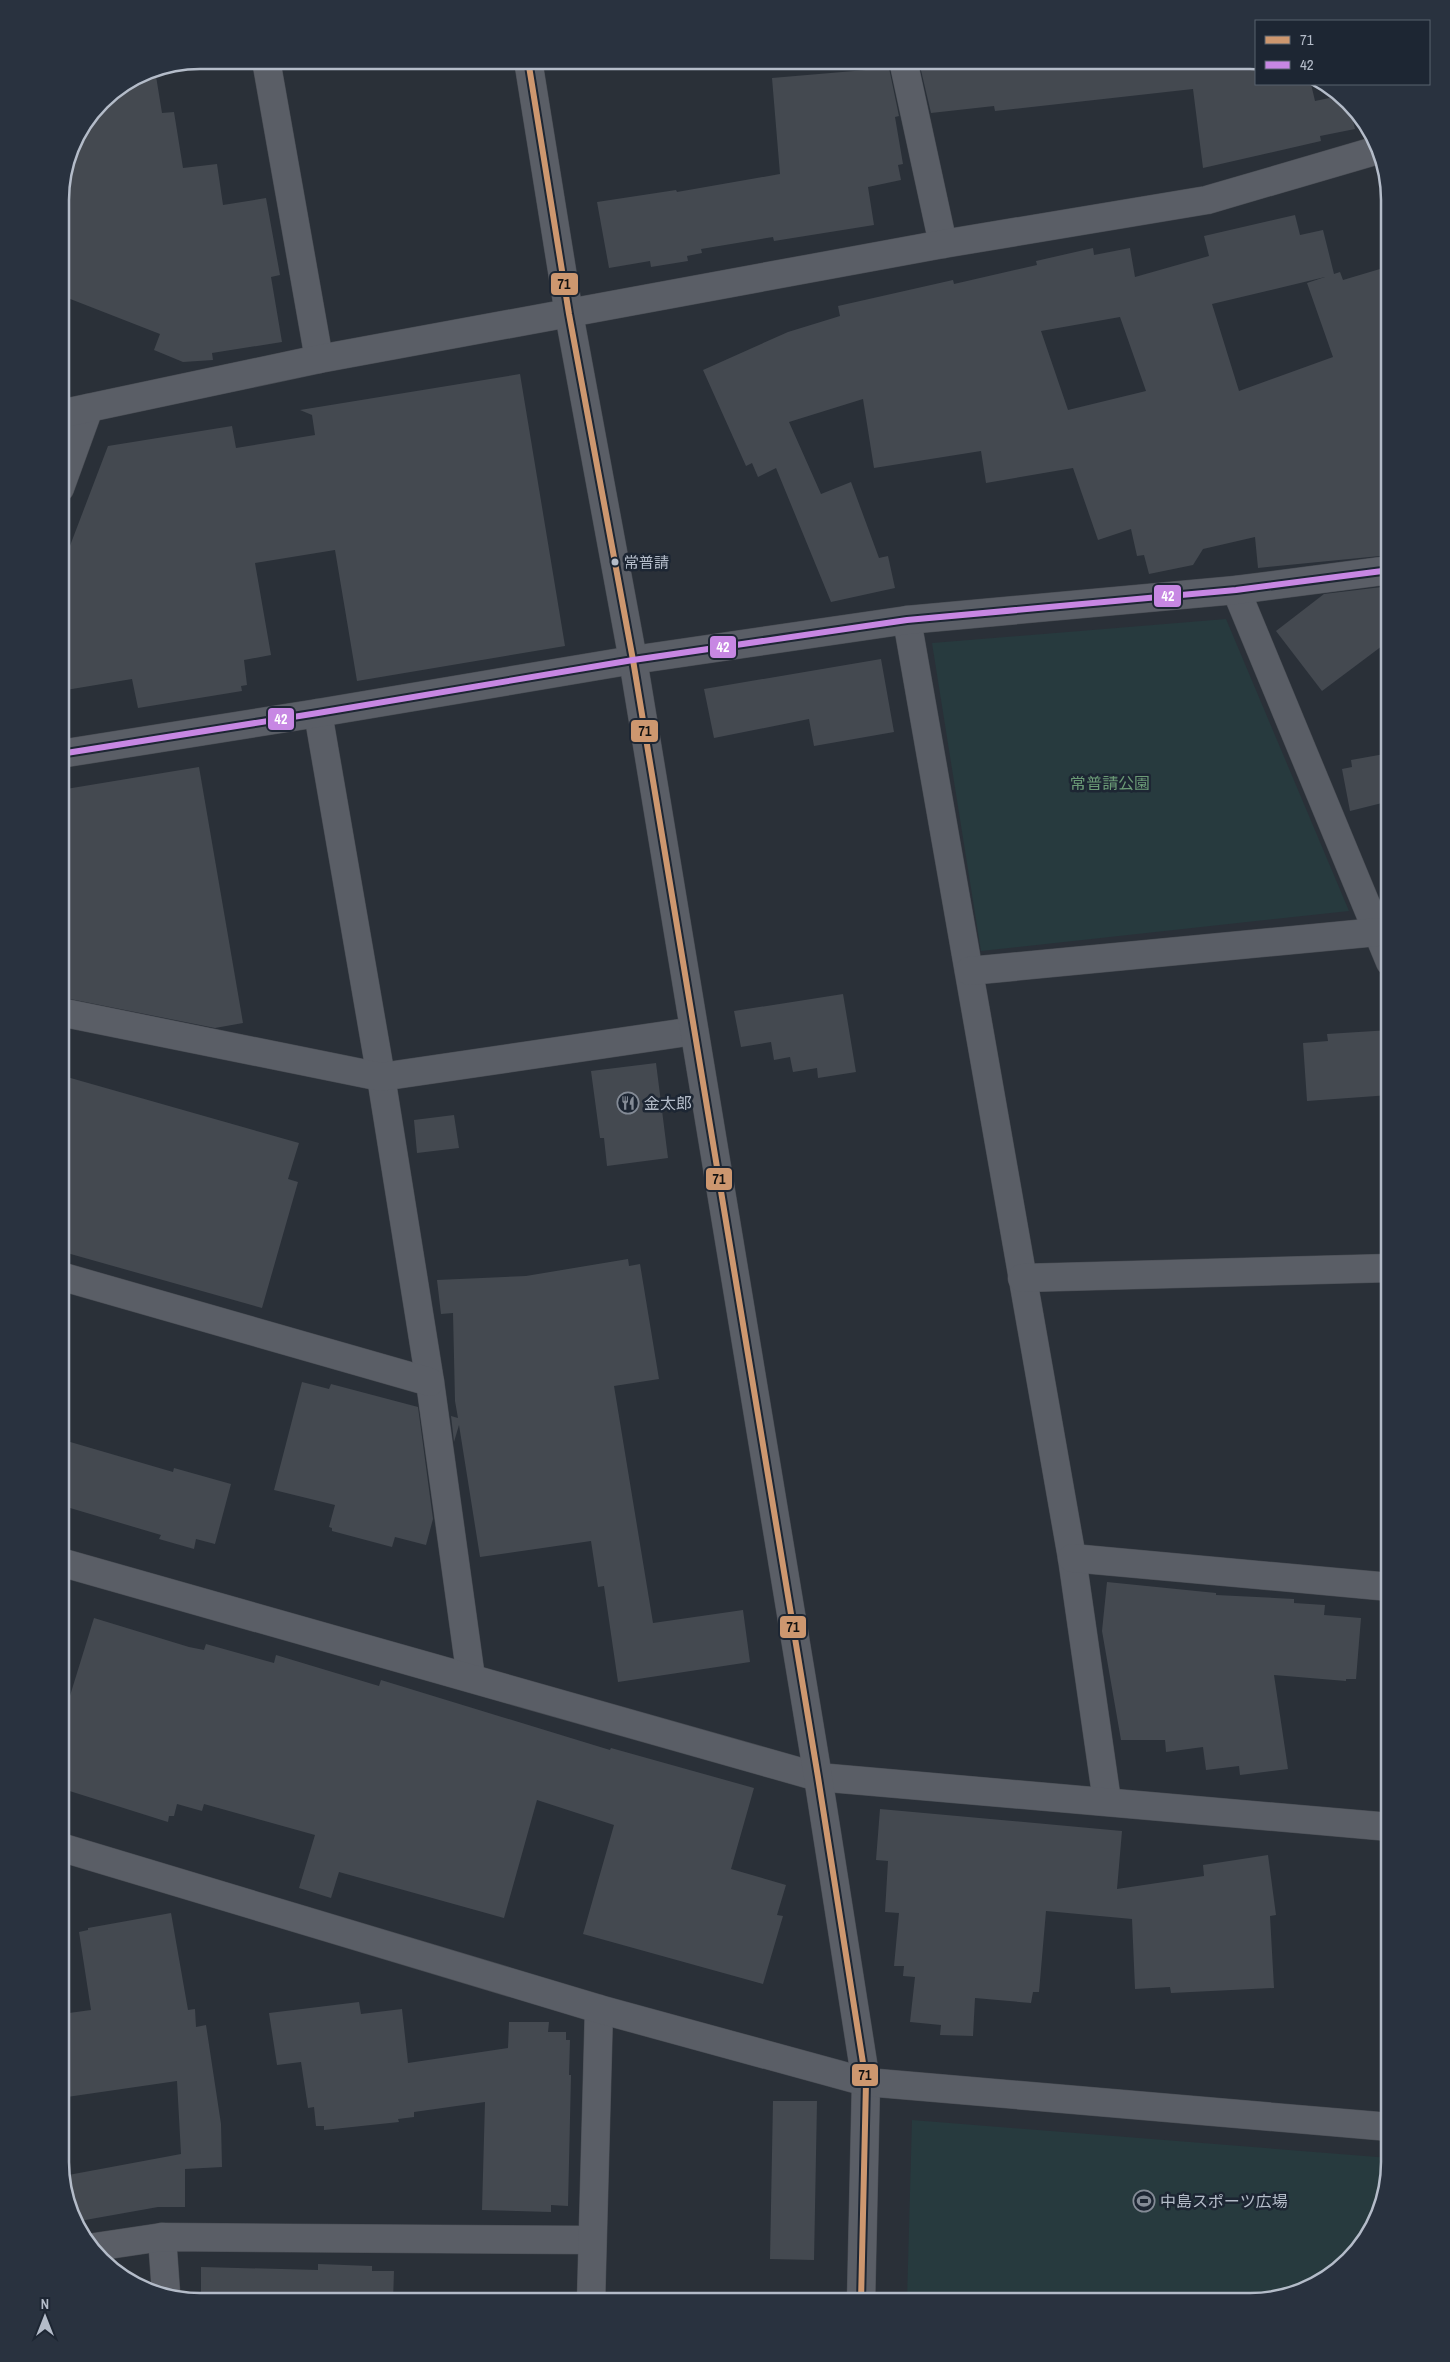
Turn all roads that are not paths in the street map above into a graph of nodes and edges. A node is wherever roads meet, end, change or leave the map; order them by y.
1 (268, 69) edge
2 (529, 69) edge
3 (905, 69) edge
4 (1372, 152) edge
5 (943, 244) junction
6 (569, 314) junction
7 (319, 359) junction
8 (89, 408) junction
9 (69, 412) edge
10 (69, 463) edge
11 (1381, 571) edge
12 (1236, 590) junction
13 (907, 620) junction
14 (632, 660) junction
15 (318, 713) junction
16 (69, 753) edge
17 (1378, 932) junction
18 (1381, 940) edge
19 (968, 971) junction
20 (69, 1014) edge
21 (694, 1031) junction
22 (381, 1076) junction
23 (1381, 1268) edge
24 (1022, 1278) junction
25 (69, 1279) edge
26 (430, 1382) junction
27 (1072, 1558) junction
28 (69, 1565) edge
29 (1381, 1586) edge
30 (471, 1678) junction
31 (818, 1777) junction
32 (1107, 1801) junction
33 (1381, 1825) edge
34 (69, 1850) edge
35 (599, 2009) junction
36 (866, 2082) junction
37 (1381, 2126) edge
38 (162, 2237) junction
39 (592, 2240) junction
40 (99, 2246) edge
41 (166, 2288) edge
42 (591, 2293) edge
43 (861, 2293) edge

1 - 7 street
2 - 6 street
3 - 5 street
4 - 5 street
5 - 6 street
6 - 7 street
6 - 14 street
7 - 8 street
8 - 9 street
8 - 10 street
11 - 12 street
12 - 13 street
12 - 17 street
13 - 14 street
13 - 19 street
14 - 15 street
14 - 21 street
15 - 16 street
15 - 22 street
17 - 18 street
17 - 19 street
19 - 24 street
20 - 22 street
21 - 22 street
21 - 31 street
22 - 26 street
23 - 24 street
24 - 27 street
25 - 26 street
26 - 30 street
27 - 29 street
27 - 32 street
28 - 30 street
30 - 31 street
31 - 32 street
31 - 36 street
32 - 33 street
34 - 35 street
35 - 36 street
35 - 39 street
36 - 37 street
36 - 43 street
38 - 39 street
38 - 40 street
38 - 41 street
39 - 42 street

